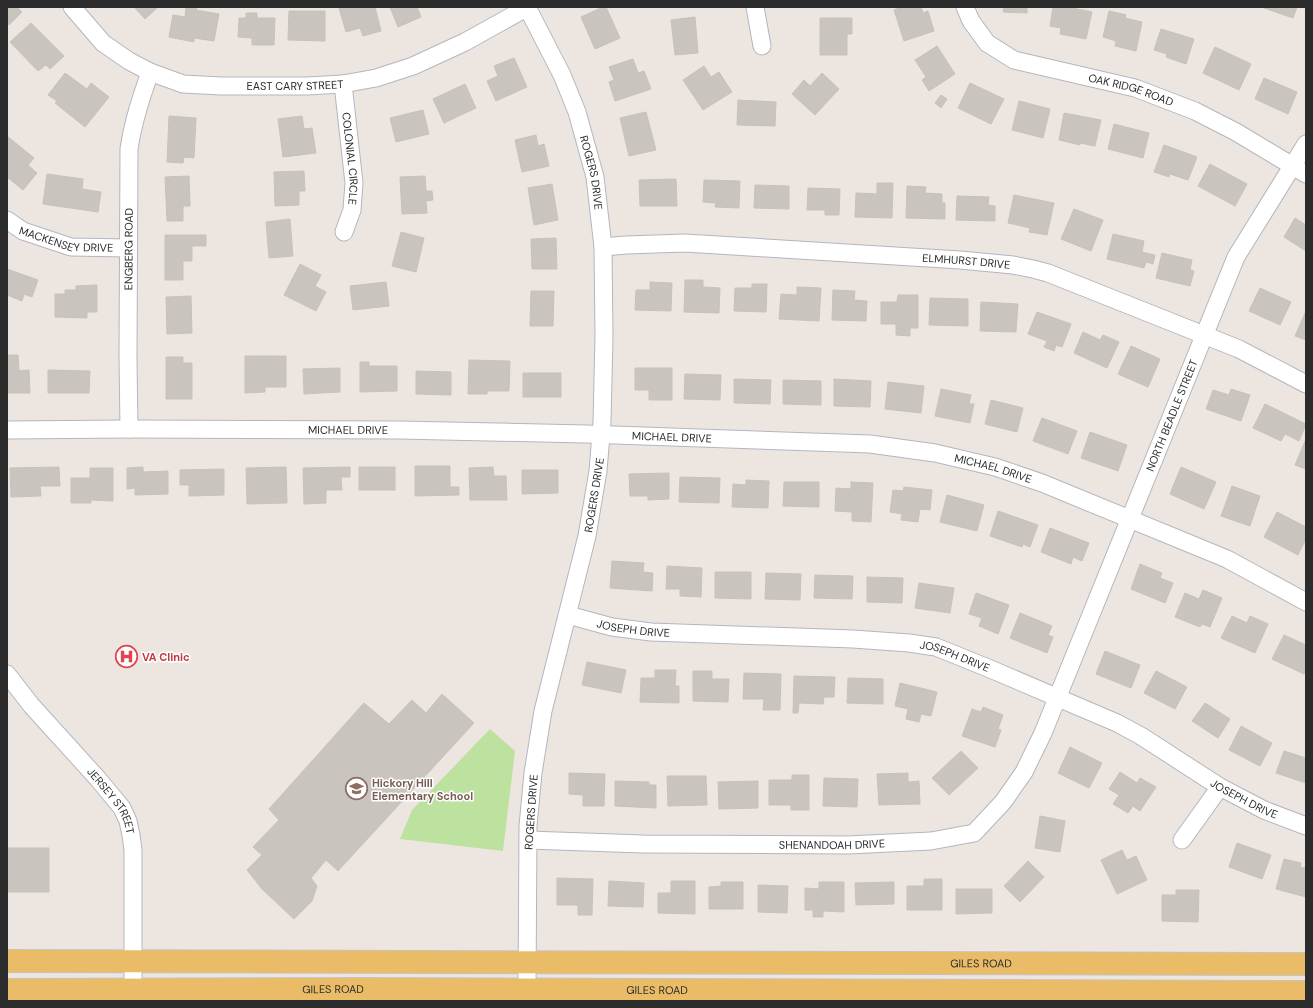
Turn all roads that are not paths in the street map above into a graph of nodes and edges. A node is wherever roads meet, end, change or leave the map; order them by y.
1 (72, 7) edge
2 (528, 7) edge
3 (755, 7) edge
4 (965, 7) edge
5 (762, 46) dead end
6 (150, 72) junction
7 (343, 84) junction
8 (1306, 144) edge
9 (1299, 170) edge
10 (7, 220) edge
11 (344, 232) dead end
12 (603, 247) junction
13 (128, 248) junction
14 (1204, 336) junction
15 (1306, 384) edge
16 (129, 429) junction
17 (7, 430) edge
18 (601, 434) junction
19 (1130, 520) junction
20 (1306, 602) edge
21 (568, 615) junction
22 (7, 674) edge
23 (1058, 698) junction
24 (1220, 787) junction
25 (1306, 826) edge
26 (528, 840) junction
27 (1182, 840) dead end
28 (7, 961) edge
29 (133, 961) junction
30 (528, 962) junction
31 (1306, 964) edge
32 (7, 990) edge
33 (527, 990) junction
34 (1306, 992) edge
35 (133, 995) edge

1 - 6 street, EAST CARY STREET
2 - 7 street, EAST CARY STREET
2 - 12 street, ROGERS DRIVE
3 - 5 street
4 - 9 street, OAK RIDGE ROAD
6 - 7 street, EAST CARY STREET
6 - 13 street, ENGBERG ROAD
7 - 11 street, COLONIAL CIRCLE
8 - 9 street, NORTH BEADLE STREET
9 - 14 street, NORTH BEADLE STREET
10 - 13 street, MACKENSEY DRIVE
12 - 14 street, ELMHURST DRIVE
12 - 18 street, ROGERS DRIVE
13 - 16 street, ENGBERG ROAD
14 - 15 street, ELMHURST DRIVE
14 - 19 street, NORTH BEADLE STREET
16 - 17 street, MICHAEL DRIVE
16 - 18 street, MICHAEL DRIVE
18 - 19 street, MICHAEL DRIVE
18 - 21 street, ROGERS DRIVE
19 - 20 street, MICHAEL DRIVE
19 - 23 street, NORTH BEADLE STREET
21 - 23 street, JOSEPH DRIVE
21 - 26 street, ROGERS DRIVE
22 - 29 street, JERSEY STREET
23 - 24 street, JOSEPH DRIVE
23 - 26 street, SHENANDOAH DRIVE
24 - 25 street, JOSEPH DRIVE
24 - 27 street
26 - 30 street, ROGERS DRIVE
28 - 29 main road, GILES ROAD
29 - 30 main road, GILES ROAD
29 - 35 street, JERSEY STREET
30 - 31 main road, GILES ROAD
30 - 33 street, ROGERS DRIVE
32 - 35 main road, GILES ROAD
33 - 34 main road, GILES ROAD
33 - 35 main road, GILES ROAD

